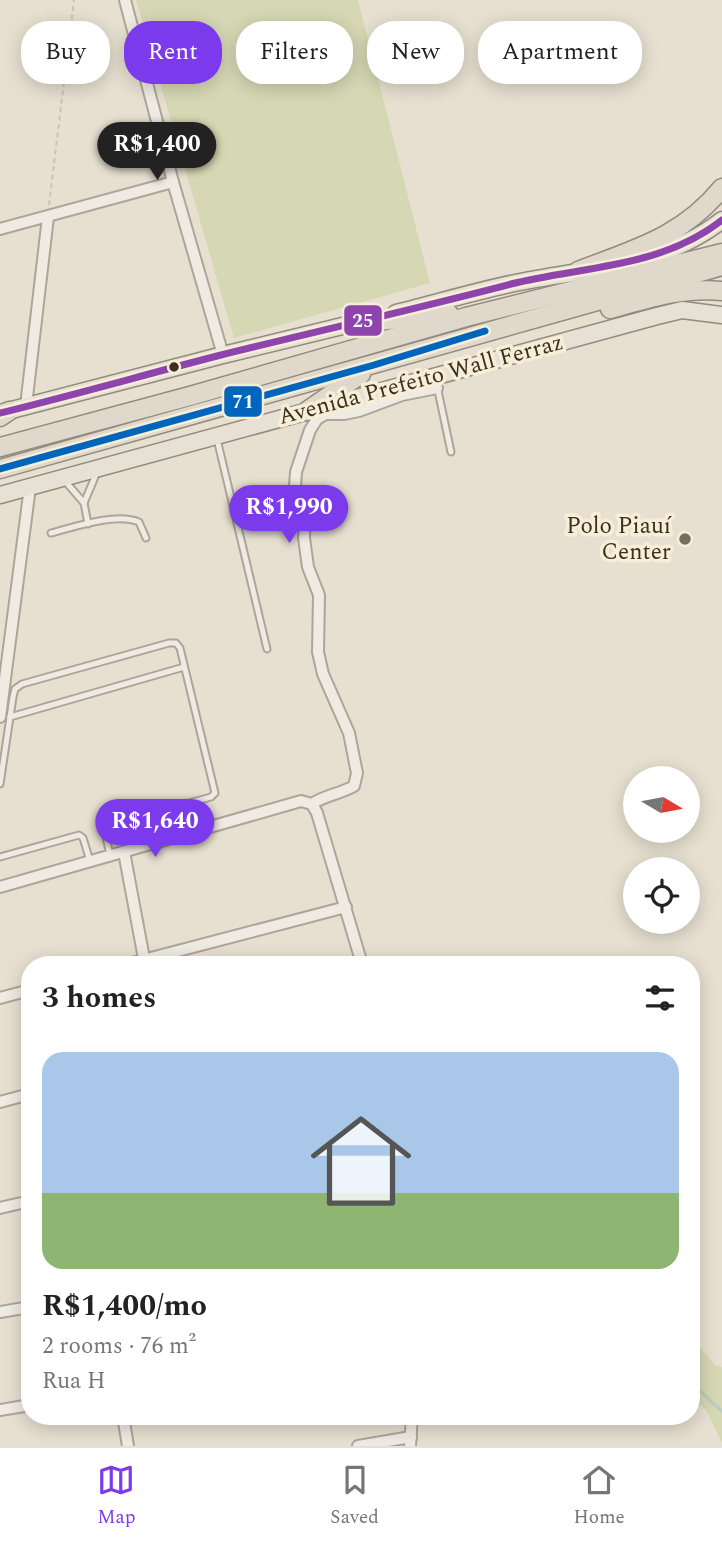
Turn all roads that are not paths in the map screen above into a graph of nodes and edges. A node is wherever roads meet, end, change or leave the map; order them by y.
1 (125, 0) edge
2 (173, 182) junction
3 (722, 188) edge
4 (48, 217) junction
5 (722, 220) edge
6 (0, 229) edge
7 (722, 253) edge
8 (722, 266) edge
9 (578, 271) junction
10 (722, 291) edge
11 (568, 299) junction
12 (722, 315) edge
13 (506, 317) junction
14 (356, 323) junction
15 (223, 355) junction
16 (374, 365) junction
17 (436, 382) junction
18 (326, 410) junction
19 (307, 411) junction
20 (9, 412) edge
21 (217, 436) junction
22 (0, 447) edge
23 (451, 452) dead end
24 (0, 469) edge
25 (98, 469) junction
26 (63, 479) junction
27 (30, 487) junction
28 (0, 495) edge
29 (84, 503) junction
30 (88, 524) junction
31 (51, 533) dead end
32 (146, 538) dead end
33 (267, 649) dead end
34 (184, 667) junction
35 (5, 717) edge
36 (0, 784) edge
37 (312, 804) junction
38 (124, 852) junction
39 (110, 856) junction
40 (0, 857) edge
41 (90, 861) junction
42 (0, 887) edge
43 (345, 907) junction
44 (143, 956) edge
45 (166, 956) edge
46 (360, 956) edge
47 (21, 992) edge
48 (0, 998) edge
49 (21, 1096) edge
50 (0, 1102) edge
51 (21, 1203) edge
52 (0, 1208) edge
53 (21, 1308) edge
54 (0, 1312) edge
55 (21, 1406) edge
56 (0, 1410) edge
57 (124, 1425) edge
58 (410, 1441) edge
59 (128, 1446) edge
60 (358, 1446) edge

1 - 2 street
2 - 4 street
2 - 15 street
3 - 9 highway
4 - 6 street
4 - 20 street
5 - 9 main road
7 - 11 highway, Avenida Prefeito Wall Ferraz
8 - 11 highway, Avenida Prefeito Wall Ferraz
9 - 14 main road
10 - 13 highway
11 - 13 highway, Avenida Prefeito Wall Ferraz
12 - 17 main road, Avenida Prefeito Wall Ferraz
13 - 14 highway
13 - 16 highway, Avenida Prefeito Wall Ferraz
13 - 22 highway, Avenida Prefeito Wall Ferraz
14 - 15 main road
15 - 20 main road
16 - 19 highway
16 - 24 highway, Avenida Prefeito Wall Ferraz
17 - 18 main road, Avenida Prefeito Wall Ferraz
17 - 23 lane
18 - 19 main road, Avenida Prefeito Wall Ferraz
18 - 37 street
19 - 21 main road, Avenida Prefeito Wall Ferraz
21 - 25 main road, Avenida Prefeito Wall Ferraz
21 - 33 lane
25 - 26 main road, Avenida Prefeito Wall Ferraz
25 - 29 lane
26 - 27 main road, Avenida Prefeito Wall Ferraz
26 - 29 lane
27 - 28 main road, Avenida Prefeito Wall Ferraz
27 - 35 street
29 - 30 lane
30 - 31 lane
30 - 32 lane
34 - 35 lane
34 - 35 lane
34 - 39 lane
35 - 36 lane
37 - 38 street
37 - 43 street
38 - 39 street
38 - 44 street
39 - 41 street
40 - 41 lane
41 - 42 street
43 - 45 street
43 - 46 street
47 - 48 street
49 - 50 street
51 - 52 street
53 - 54 street
55 - 56 street
57 - 59 street
58 - 60 street

